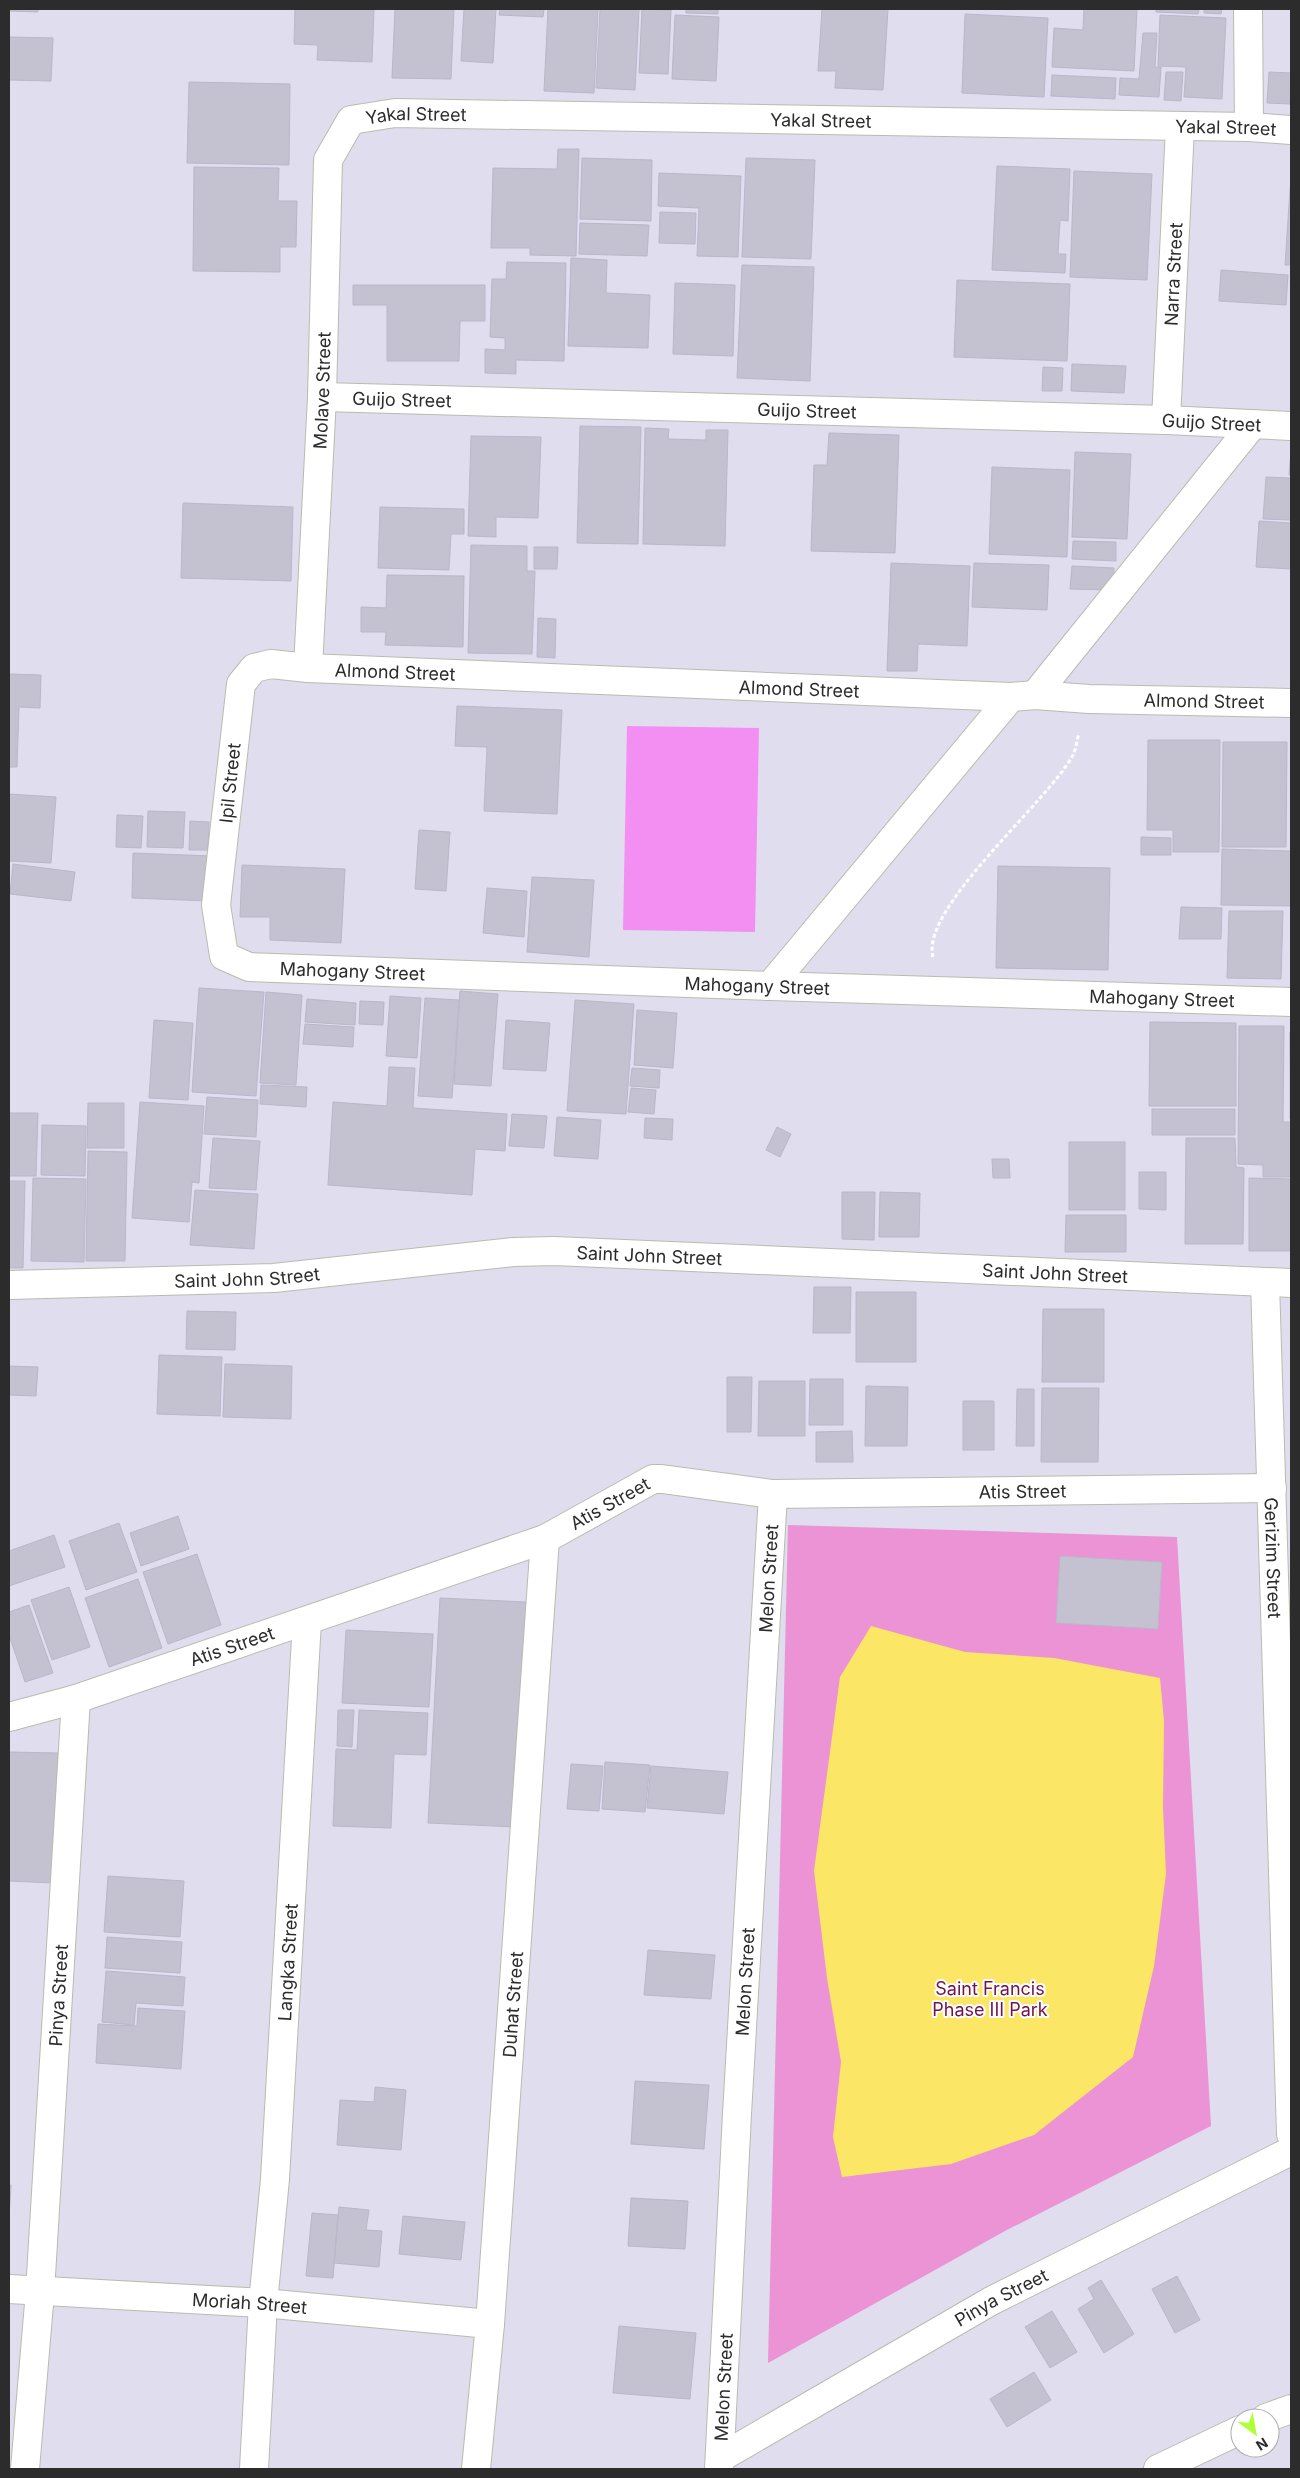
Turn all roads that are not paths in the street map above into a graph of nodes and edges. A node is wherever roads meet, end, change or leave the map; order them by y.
1 (1248, 9) edge
2 (351, 120) joint
3 (1180, 126) junction
4 (1249, 127) junction
5 (1291, 130) edge
6 (322, 397) junction
7 (1166, 420) junction
8 (1253, 424) junction
9 (1291, 426) edge
10 (308, 668) junction
11 (1023, 696) junction
12 (1291, 703) edge
13 (224, 956) joint
14 (770, 986) junction
15 (1291, 1002) edge
16 (1278, 1283) edge
17 (9, 1285) edge
18 (1272, 1488) junction
19 (773, 1494) junction
20 (545, 1539) junction
21 (307, 1621) junction
22 (76, 1699) junction
23 (9, 1717) edge
24 (1291, 2134) edge
25 (1291, 2151) edge
26 (9, 2289) edge
27 (40, 2292) junction
28 (263, 2303) junction
29 (490, 2324) junction
30 (1230, 2435) edge
31 (719, 2464) edge
32 (25, 2469) edge
33 (254, 2469) edge
34 (476, 2469) edge
35 (1158, 2469) edge

1 - 4 street
2 - 3 street, Yakal Street
2 - 6 street, Molave Street
3 - 4 street, Yakal Street
3 - 7 street, Narra Street
4 - 5 street, Yakal Street
6 - 7 street, Guijo Street
6 - 10 street, Molave Street
7 - 8 street, Guijo Street
8 - 9 street, Guijo Street
8 - 11 street
10 - 11 street, Almond Street
10 - 13 street, Ipil Street
11 - 12 street, Almond Street
11 - 14 street
13 - 14 street, Mahogany Street
14 - 15 street, Mahogany Street
16 - 17 street, Saint John Street
16 - 18 street, Gerizim Street
18 - 19 street, Atis Street
18 - 24 street, Gerizim Street
19 - 20 street, Atis Street
19 - 31 street, Melon Street
20 - 21 street, Atis Street
20 - 29 street, Duhat Street
21 - 22 street, Atis Street
21 - 28 street, Langka Street
22 - 23 street, Atis Street
22 - 27 street, Pinya Street
25 - 31 street, Pinya Street
26 - 27 street, Moriah Street
27 - 28 street, Moriah Street
27 - 32 street, Pinya Street
28 - 29 street, Moriah Street
28 - 33 street, Langka Street
29 - 34 street, Duhat Street
30 - 35 street

